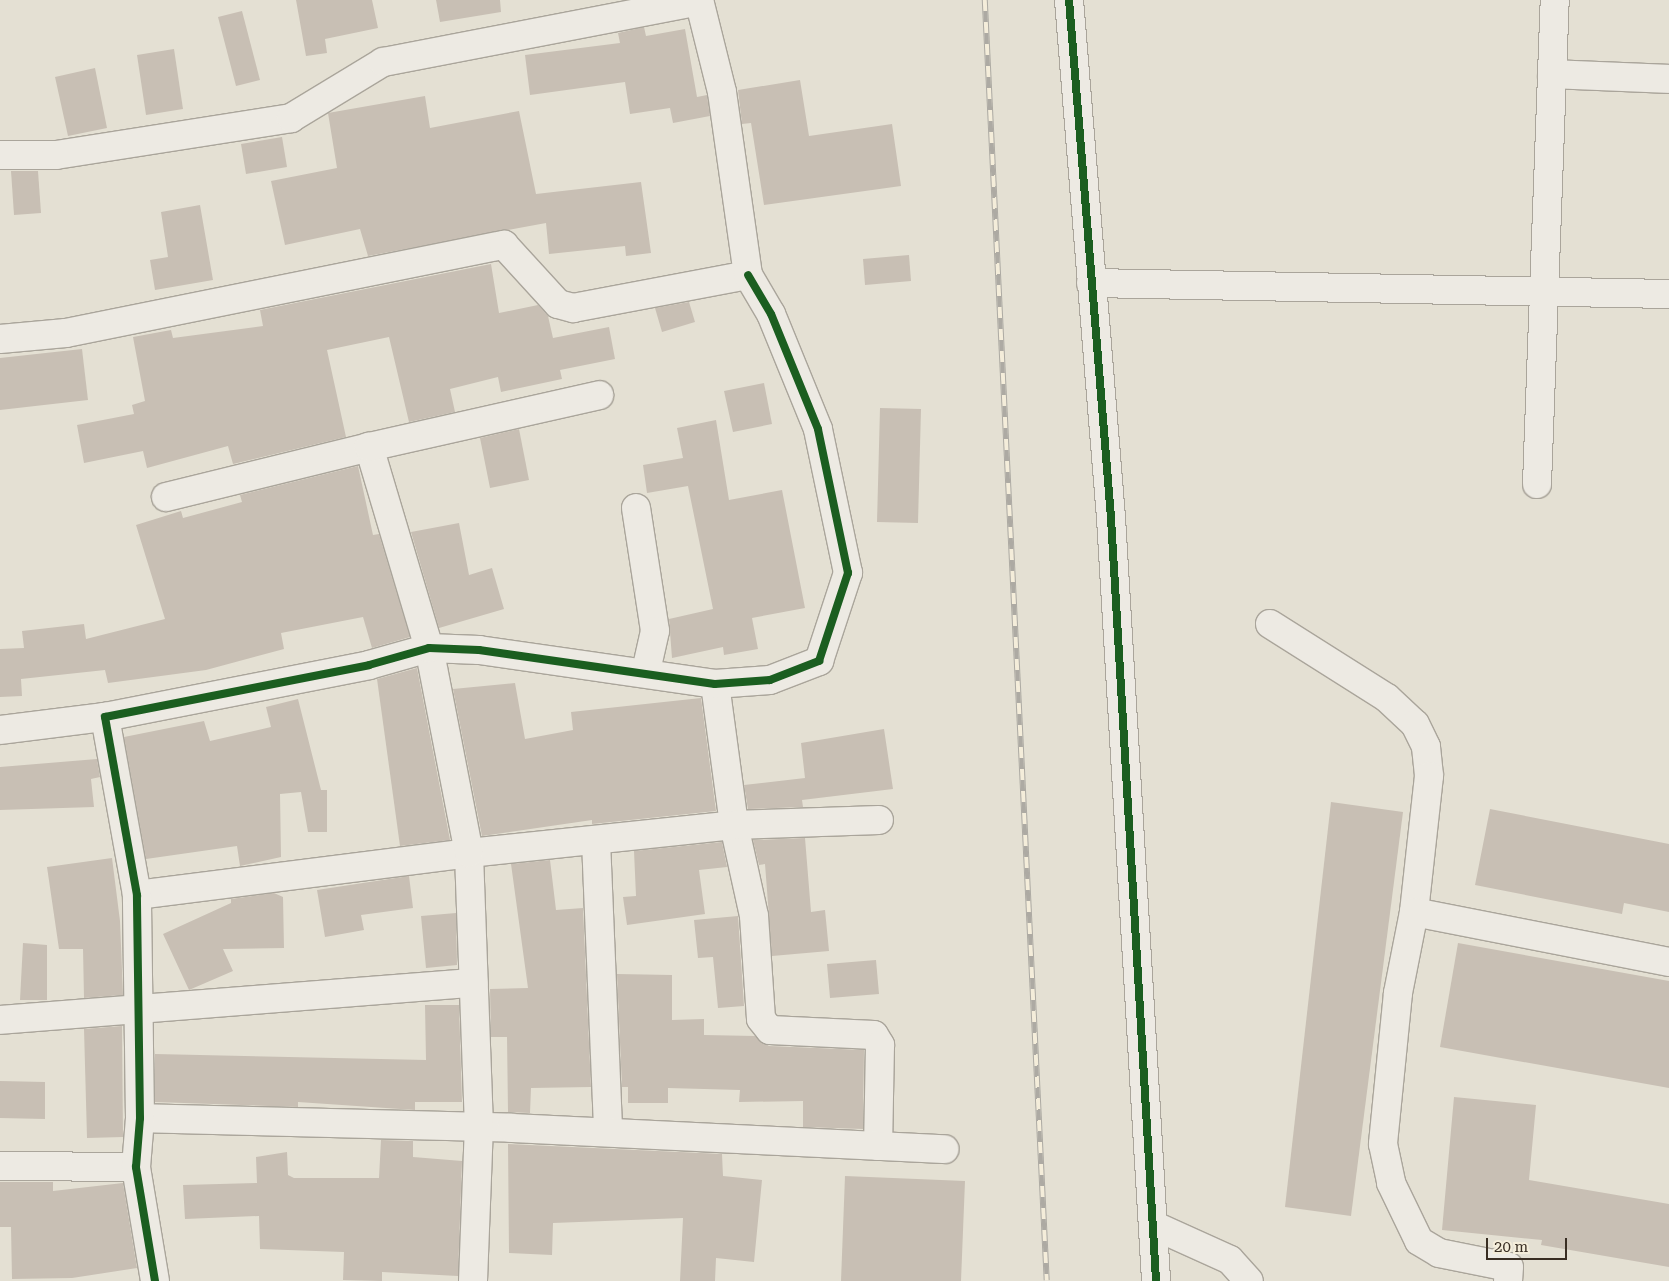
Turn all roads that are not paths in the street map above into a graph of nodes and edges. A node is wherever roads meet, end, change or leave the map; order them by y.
1 (699, 0) edge
2 (1069, 0) edge
3 (1555, 0) edge
4 (1552, 74) junction
5 (1669, 79) edge
6 (0, 156) edge
7 (748, 275) junction
8 (1092, 283) junction
9 (1543, 288) junction
10 (1669, 294) edge
11 (0, 339) edge
12 (599, 395) dead end
13 (369, 447) junction
14 (1537, 484) dead end
15 (166, 497) dead end
16 (636, 508) dead end
17 (1270, 624) dead end
18 (429, 648) junction
19 (646, 671) junction
20 (714, 684) junction
21 (105, 717) junction
22 (0, 730) edge
23 (879, 820) dead end
24 (734, 825) junction
25 (596, 841) junction
26 (469, 853) junction
27 (137, 895) junction
28 (1414, 912) junction
29 (1669, 962) edge
30 (474, 983) junction
31 (136, 1011) junction
32 (0, 1020) edge
33 (140, 1118) junction
34 (479, 1127) junction
35 (608, 1132) junction
36 (878, 1146) junction
37 (944, 1149) dead end
38 (0, 1166) edge
39 (136, 1167) junction
40 (1155, 1226) junction
41 (155, 1281) edge
42 (473, 1281) edge
43 (1156, 1281) edge
44 (1249, 1281) edge
45 (1508, 1281) edge

1 - 6 street
1 - 7 street
2 - 8 street
3 - 4 street
4 - 5 street
4 - 9 street
7 - 11 street
7 - 20 street
8 - 9 street
8 - 40 street
9 - 10 street
9 - 14 street
12 - 13 street
13 - 15 street
13 - 18 street
16 - 19 street
17 - 28 street
18 - 19 street
18 - 21 street
18 - 26 street
19 - 20 street
20 - 24 street
21 - 22 street
21 - 27 street
23 - 24 street
24 - 25 street
24 - 36 street
25 - 26 street
25 - 35 street
26 - 27 street
26 - 30 street
27 - 31 street
28 - 29 street
28 - 45 street
30 - 31 street
30 - 34 street
31 - 32 street
31 - 33 street
33 - 34 street
33 - 39 street
34 - 35 street
34 - 42 street
35 - 36 street
36 - 37 street
38 - 39 street
39 - 41 street
40 - 43 street
40 - 44 street

